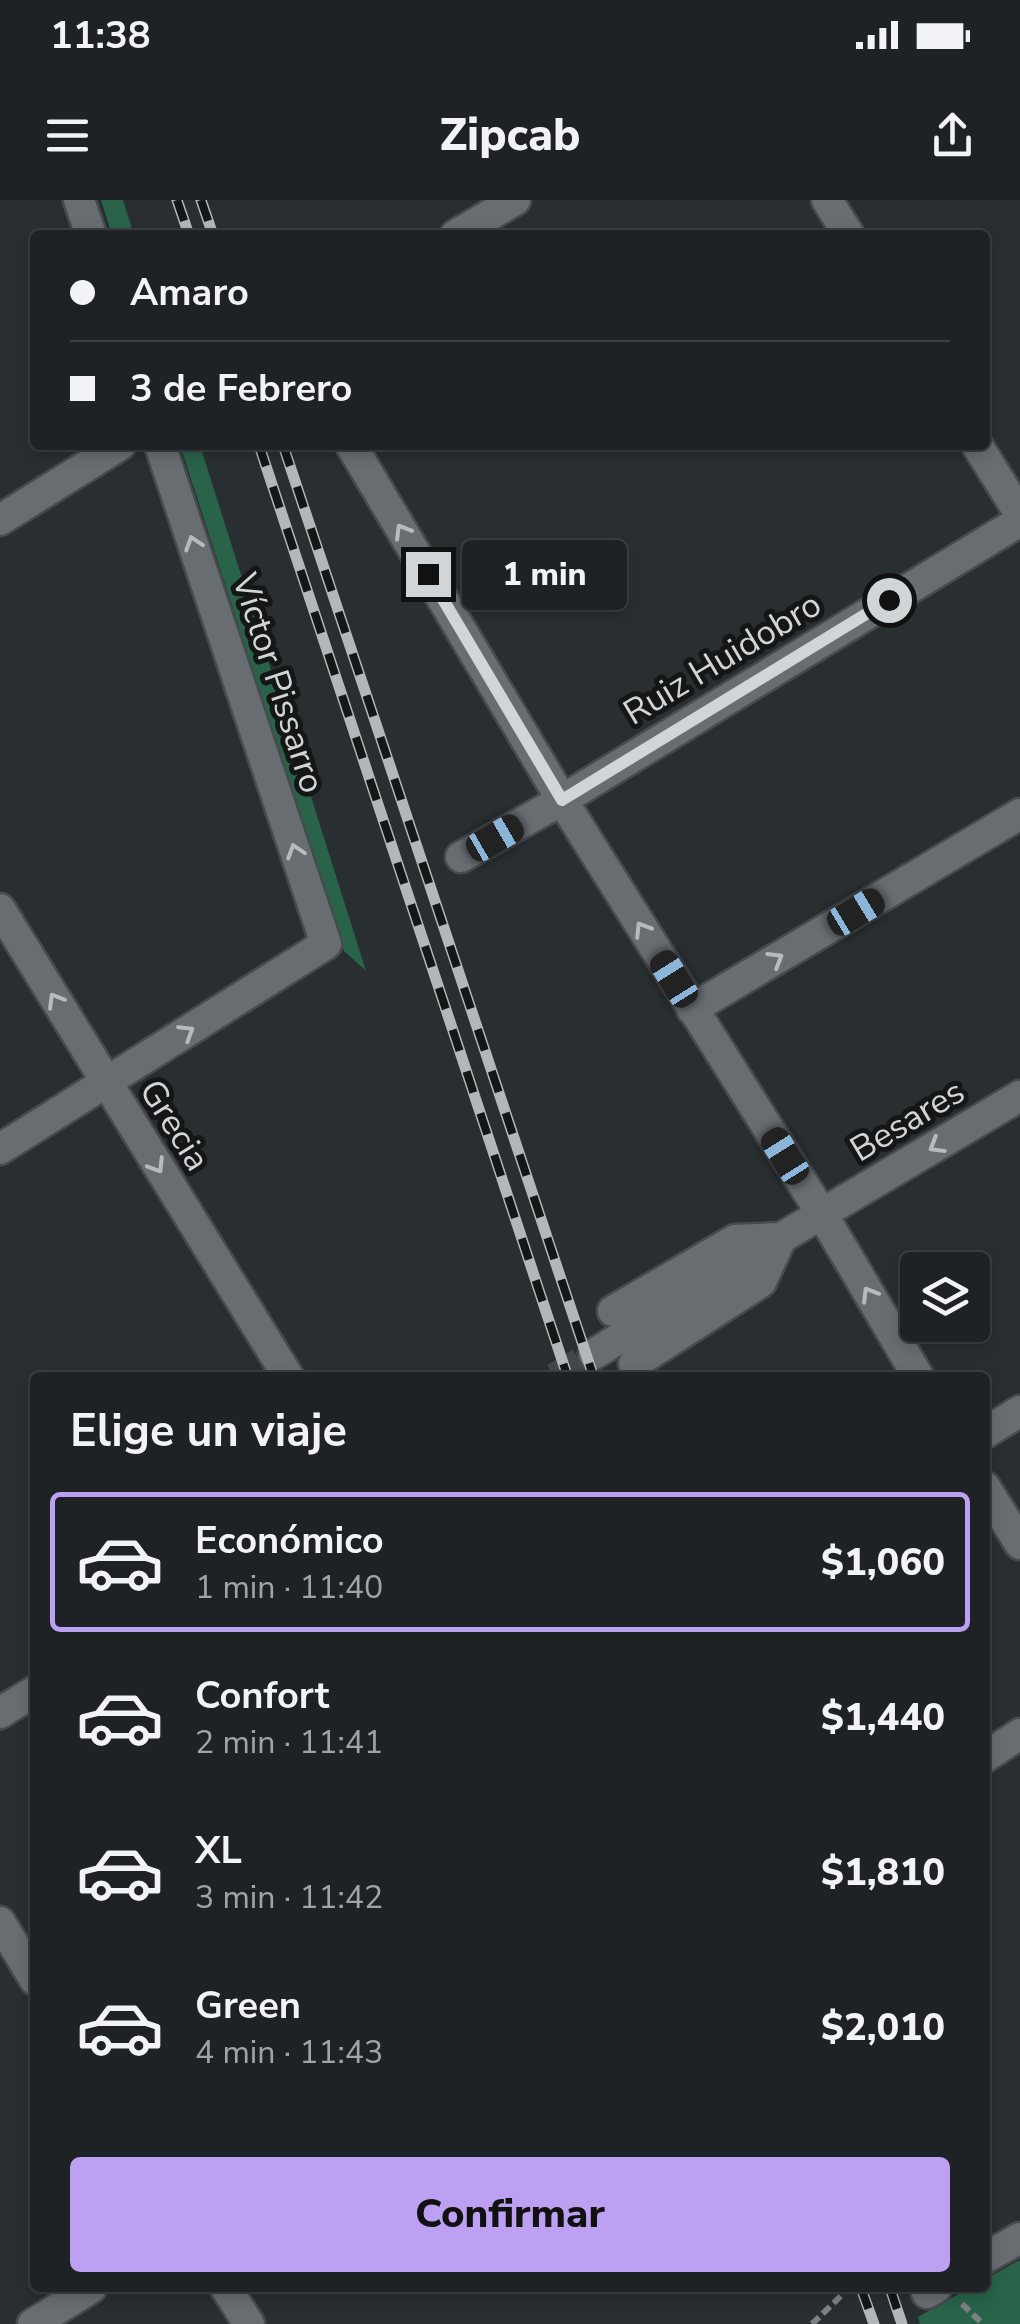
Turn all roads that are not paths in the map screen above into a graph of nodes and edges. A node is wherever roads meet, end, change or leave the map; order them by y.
1 (79, 200) edge
2 (515, 200) edge
3 (827, 200) edge
4 (88, 230) edge
5 (464, 230) edge
6 (845, 230) edge
7 (112, 450) edge
8 (162, 450) edge
9 (354, 450) edge
10 (981, 450) edge
11 (1020, 518) edge
12 (0, 520) edge
13 (562, 800) junction
14 (1020, 814) edge
15 (461, 857) dead end
16 (0, 910) edge
17 (692, 1009) junction
18 (105, 1084) junction
19 (1020, 1096) edge
20 (0, 1149) edge
21 (822, 1214) junction
22 (780, 1238) junction
23 (612, 1311) dead end
24 (594, 1354) tunnel mouth
25 (634, 1364) dead end
26 (285, 1372) edge
27 (915, 1372) edge
28 (1020, 1412) edge
29 (990, 1430) edge
30 (990, 1495) edge
31 (1020, 1544) edge
32 (30, 1694) edge
33 (0, 1713) edge
34 (1020, 1734) edge
35 (990, 1754) edge
36 (0, 1922) edge
37 (30, 1966) edge
38 (1020, 2238) edge
39 (990, 2255) edge
40 (84, 2292) edge
41 (229, 2292) edge
42 (32, 2324) edge
43 (249, 2324) edge

1 - 4 street
2 - 5 street
3 - 6 street
7 - 12 street
18 -> 8 street, Víctor Pissarro
13 -> 9 street
10 - 11 street
11 - 13 street, Ruiz Huidobro
13 - 15 street, Ruiz Huidobro
17 -> 13 street
17 -> 14 street
18 -> 16 street, Grecia
17 - 21 street
18 - 20 street
18 -> 26 street, Grecia
19 -> 21 street, Besares
21 - 22 street, Besares
27 -> 21 street
22 - 23 street, Besares
22 - 24 street, Besares
22 - 25 street
28 - 29 street
30 - 31 street
32 - 33 street
34 - 35 street
36 - 37 street
38 - 39 street
40 - 42 street
41 - 43 street

